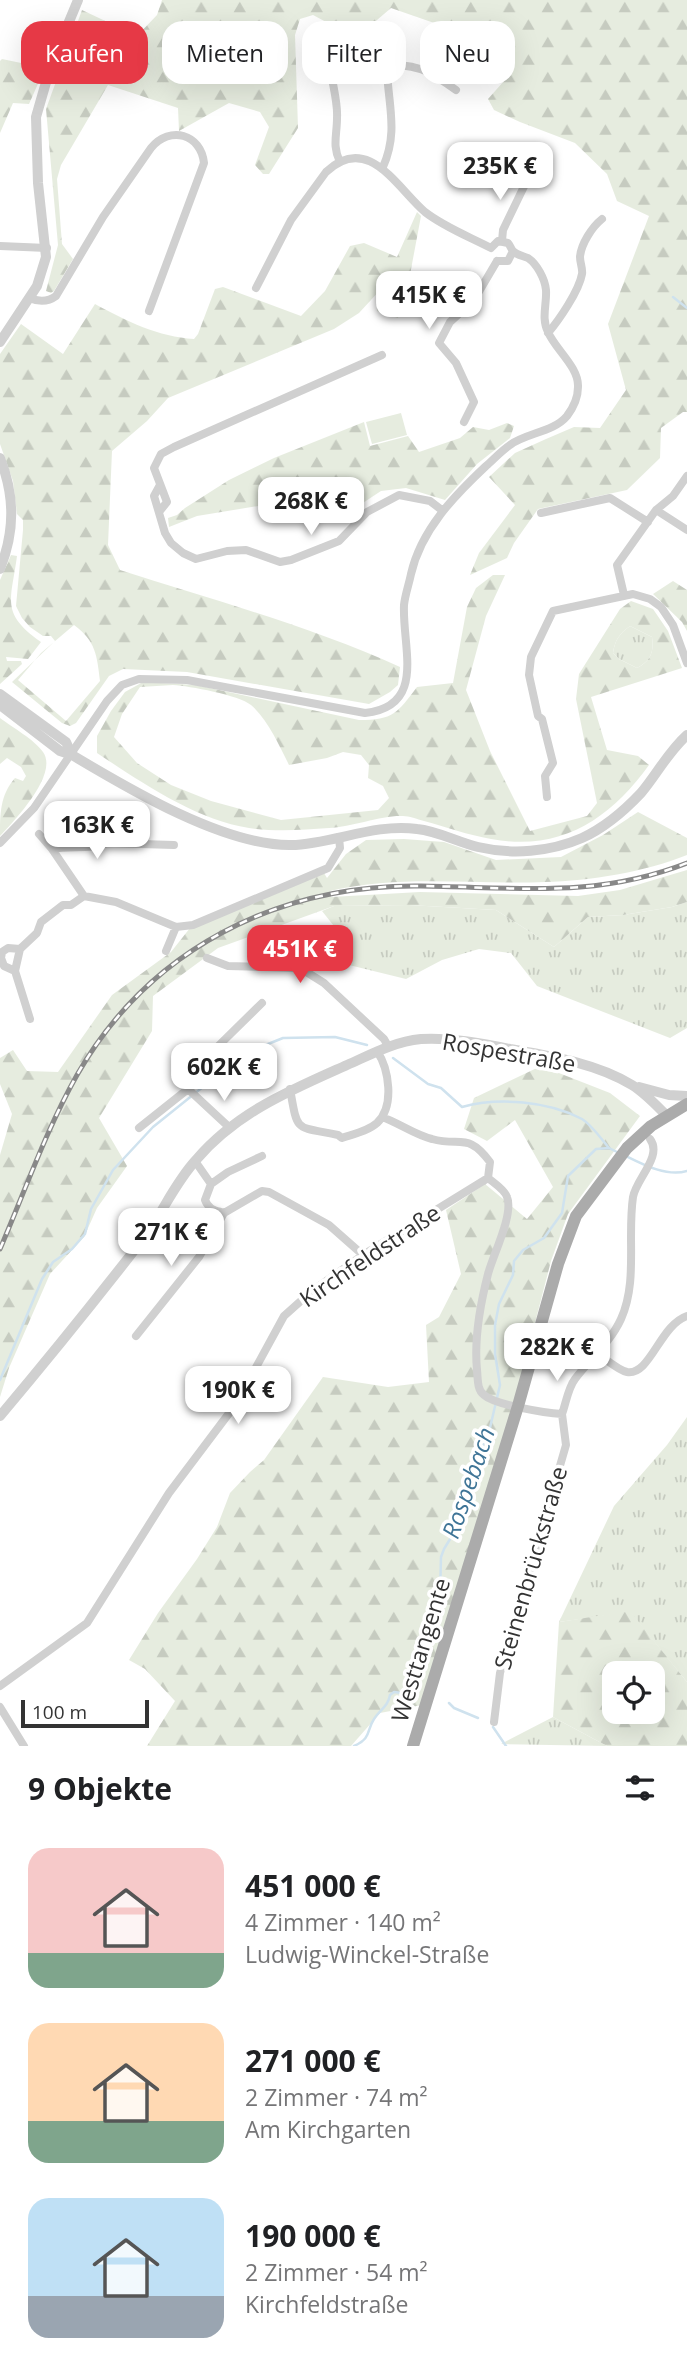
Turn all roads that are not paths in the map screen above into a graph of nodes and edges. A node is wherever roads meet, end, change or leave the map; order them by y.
1 (78, 0) edge
2 (333, 84) edge
3 (456, 90) dead end
4 (340, 162) junction
5 (383, 167) junction
6 (531, 172) dead end
7 (602, 219) dead end
8 (502, 241) junction
9 (0, 246) edge
10 (47, 248) junction
11 (491, 248) junction
12 (513, 251) junction
13 (497, 261) junction
14 (256, 288) dead end
15 (29, 298) junction
16 (149, 311) dead end
17 (548, 333) junction
18 (0, 342) edge
19 (382, 355) dead end
20 (464, 422) dead end
21 (0, 458) edge
22 (687, 475) edge
23 (656, 510) junction
24 (443, 511) junction
25 (541, 513) dead end
26 (648, 522) junction
27 (687, 530) edge
28 (0, 569) edge
29 (624, 595) junction
30 (687, 663) edge
31 (0, 694) edge
32 (0, 705) edge
33 (687, 735) edge
34 (72, 755) junction
35 (547, 797) dead end
36 (39, 834) dead end
37 (339, 837) junction
38 (0, 843) edge
39 (174, 845) dead end
40 (52, 849) junction
41 (84, 896) junction
42 (176, 928) junction
43 (20, 949) junction
44 (166, 951) dead end
45 (207, 958) dead end
46 (15, 971) junction
47 (262, 1003) dead end
48 (30, 1019) dead end
49 (388, 1045) junction
50 (377, 1051) junction
51 (631, 1085) junction
52 (290, 1089) junction
53 (189, 1090) junction
54 (687, 1096) edge
55 (687, 1104) edge
56 (667, 1116) junction
57 (382, 1117) junction
58 (139, 1128) dead end
59 (230, 1128) junction
60 (650, 1139) dead end
61 (262, 1156) dead end
62 (195, 1161) junction
63 (488, 1178) junction
64 (211, 1184) junction
65 (224, 1213) junction
66 (363, 1255) junction
67 (687, 1317) edge
68 (136, 1336) dead end
69 (598, 1354) junction
70 (518, 1406) junction
71 (562, 1414) junction
72 (0, 1416) edge
73 (0, 1686) edge
74 (0, 1707) edge
75 (494, 1722) dead end
76 (24, 1746) edge
77 (413, 1746) edge

1 - 10 street
2 - 4 street
3 - 5 street
4 - 5 street
4 - 14 street
5 - 11 street
6 - 8 street
7 - 17 street
8 - 11 street
8 - 12 street
9 - 10 street
10 - 15 street
11 - 13 street
12 - 13 street
12 - 17 street
13 - 20 street
15 - 16 street
15 - 18 street
17 - 24 street
19 - 24 street
21 - 28 street
22 - 23 street
23 - 26 street
23 - 27 street
24 - 34 street
25 - 26 street
26 - 29 street
29 - 30 street
29 - 35 street
31 - 34 street
32 - 34 street
33 - 37 street
34 - 37 street
34 - 38 street
36 - 40 street
37 - 42 street
39 - 40 street
40 - 41 street
41 - 42 street
41 - 43 street
42 - 44 street
43 - 46 street
43 - 46 street
45 - 49 street
46 - 48 street
47 - 53 street
49 - 50 street, Rospestraße
49 - 51 street, Rospestraße
50 - 52 street, Rospestraße
50 - 57 street
51 - 54 street
51 - 56 street, Rospestraße
52 - 57 street
52 - 59 street, Rospestraße
53 - 58 street
53 - 59 street
54 - 56 main road, Westtangente
55 - 56 main road, Westtangente
56 - 70 main road, Westtangente
57 - 63 street
59 - 62 street, Rospestraße
60 - 69 street, Steinenbrückstraße
61 - 64 street
62 - 64 street
62 - 72 street, Rospestraße
63 - 66 street, Kirchfeldstraße
63 - 70 street
64 - 65 street
65 - 66 street
65 - 68 street
66 - 73 street, Kirchfeldstraße
67 - 69 street
69 - 71 street, Steinenbrückstraße
70 - 71 street
70 - 77 main road, Westtangente
71 - 75 street, Steinenbrückstraße
74 - 76 street

